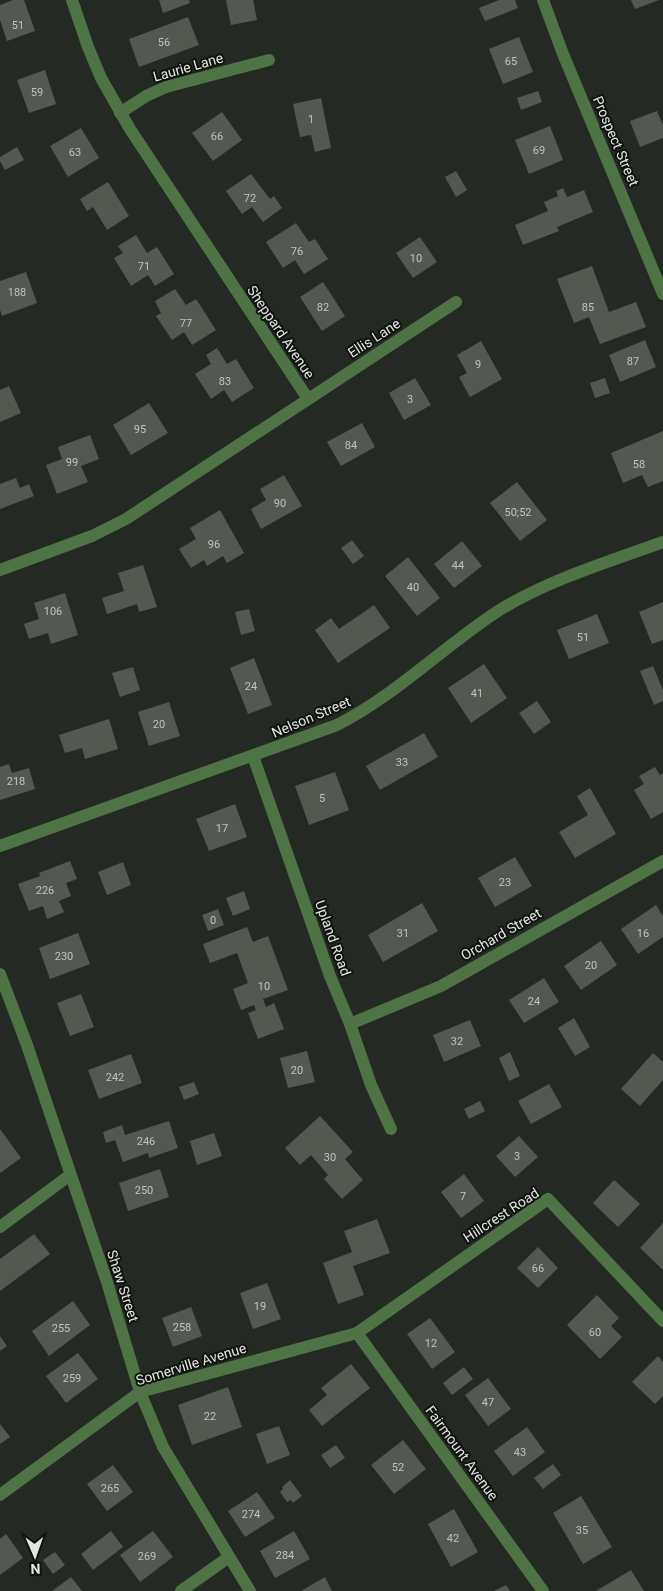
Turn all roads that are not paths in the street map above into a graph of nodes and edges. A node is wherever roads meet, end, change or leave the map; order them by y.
1 (72, 0) edge
2 (543, 0) edge
3 (269, 60) dead end
4 (120, 113) junction
5 (663, 294) edge
6 (456, 302) dead end
7 (308, 399) junction
8 (663, 542) edge
9 (0, 570) edge
10 (253, 756) junction
11 (0, 846) edge
12 (663, 861) edge
13 (0, 974) edge
14 (350, 1024) junction
15 (391, 1129) dead end
16 (70, 1175) junction
17 (0, 1227) edge
18 (408, 1298) joint
19 (663, 1321) edge
20 (358, 1333) junction
21 (140, 1392) junction
22 (0, 1495) edge
23 (229, 1557) junction
24 (181, 1591) edge
25 (250, 1591) edge
26 (543, 1591) edge

1 - 4 street, Sheppard Avenue
2 - 5 street, Prospect Street
3 - 4 street, Laurie Lane
4 - 7 street, Sheppard Avenue
6 - 7 street, Ellis Lane
7 - 9 street, Sheppard Avenue
8 - 10 street, Nelson Street
10 - 11 street, Nelson Street
10 - 14 street, Upland Road
12 - 14 street, Orchard Street
13 - 16 street, Shaw Street
14 - 15 street, Upland Road
16 - 17 street
16 - 21 street, Shaw Street
18 - 19 street, Hillcrest Road
18 - 20 street, Somerville Avenue
20 - 21 street, Somerville Avenue
20 - 26 street, Fairmount Avenue
21 - 22 street, Somerville Avenue
21 - 23 street, Shaw Street
23 - 24 street
23 - 25 street, Shaw Street

